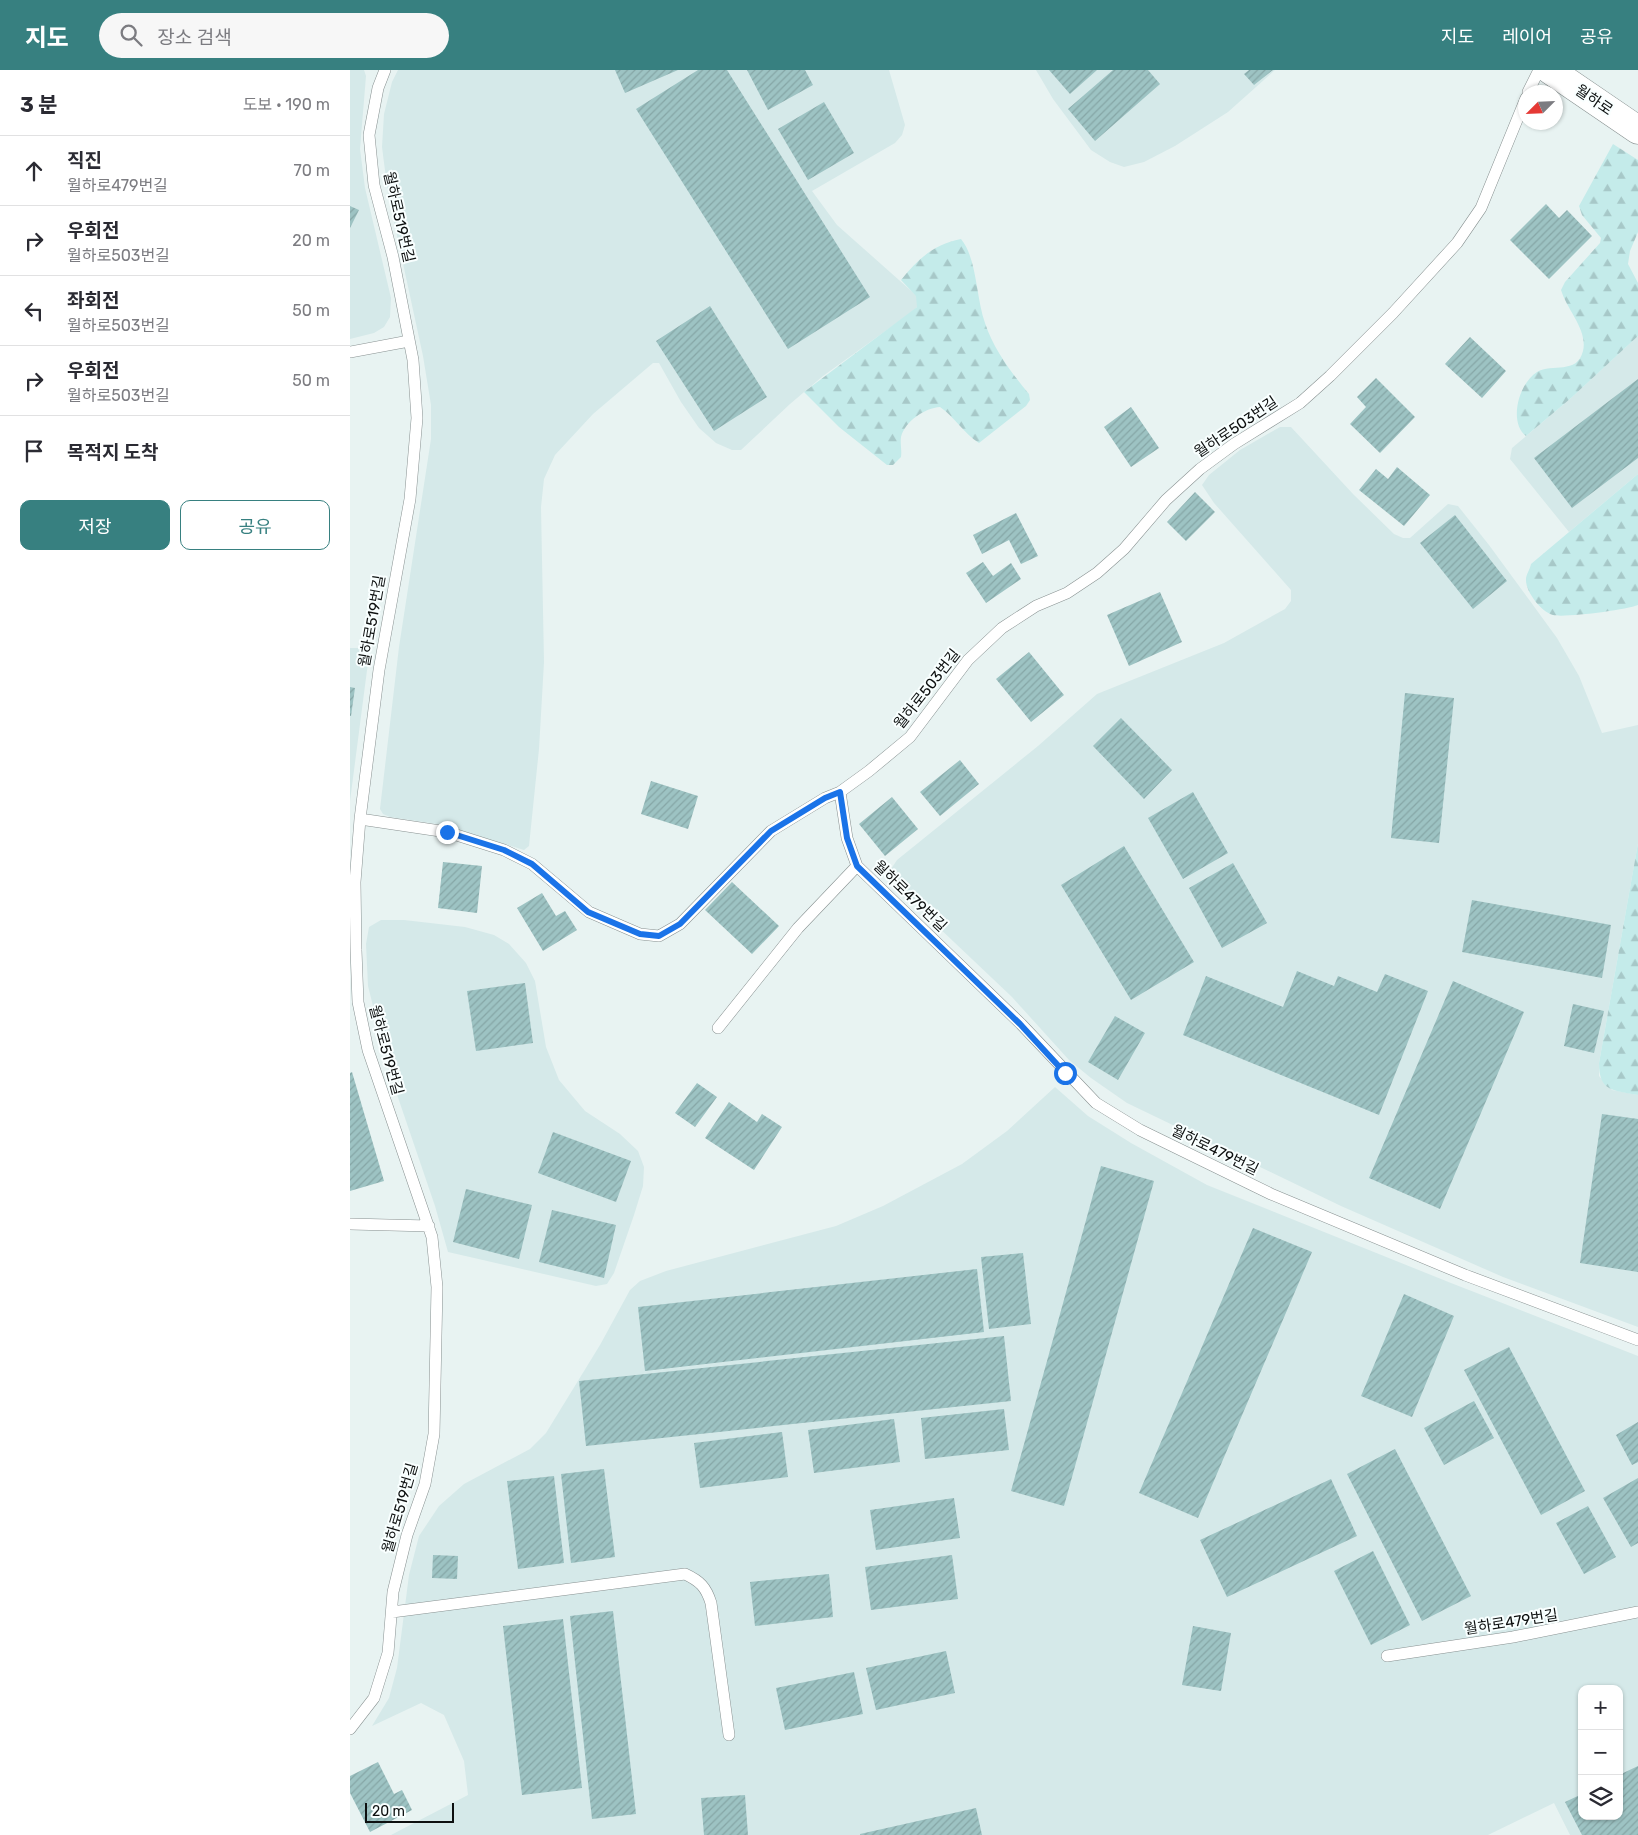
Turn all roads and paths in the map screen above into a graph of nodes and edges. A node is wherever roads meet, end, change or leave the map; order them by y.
1 (385, 70) edge
2 (1539, 70) edge
3 (1550, 70) edge
4 (1532, 85) edge
5 (1518, 118) edge
6 (1638, 130) edge
7 (409, 341) junction
8 (350, 352) edge
9 (840, 792) junction
10 (360, 819) junction
11 (857, 866) junction
12 (718, 1028) dead end
13 (350, 1224) edge
14 (428, 1226) junction
15 (1638, 1340) edge
16 (392, 1612) junction
17 (1638, 1612) edge
18 (1388, 1656) dead end
19 (350, 1729) edge
20 (729, 1735) dead end

1 - 7 lane, 월하로519번길
2 - 4 lane
3 - 6 street, 월하로
5 - 9 lane, 월하로503번길
7 - 8 lane
7 - 10 lane, 월하로519번길
9 - 10 lane, 월하로503번길
9 - 11 lane
10 - 14 lane, 월하로519번길
11 - 12 lane
11 - 15 lane, 월하로479번길
13 - 14 lane
14 - 16 lane, 월하로519번길
16 - 19 lane, 월하로519번길
16 - 20 lane
17 - 18 lane, 월하로479번길

